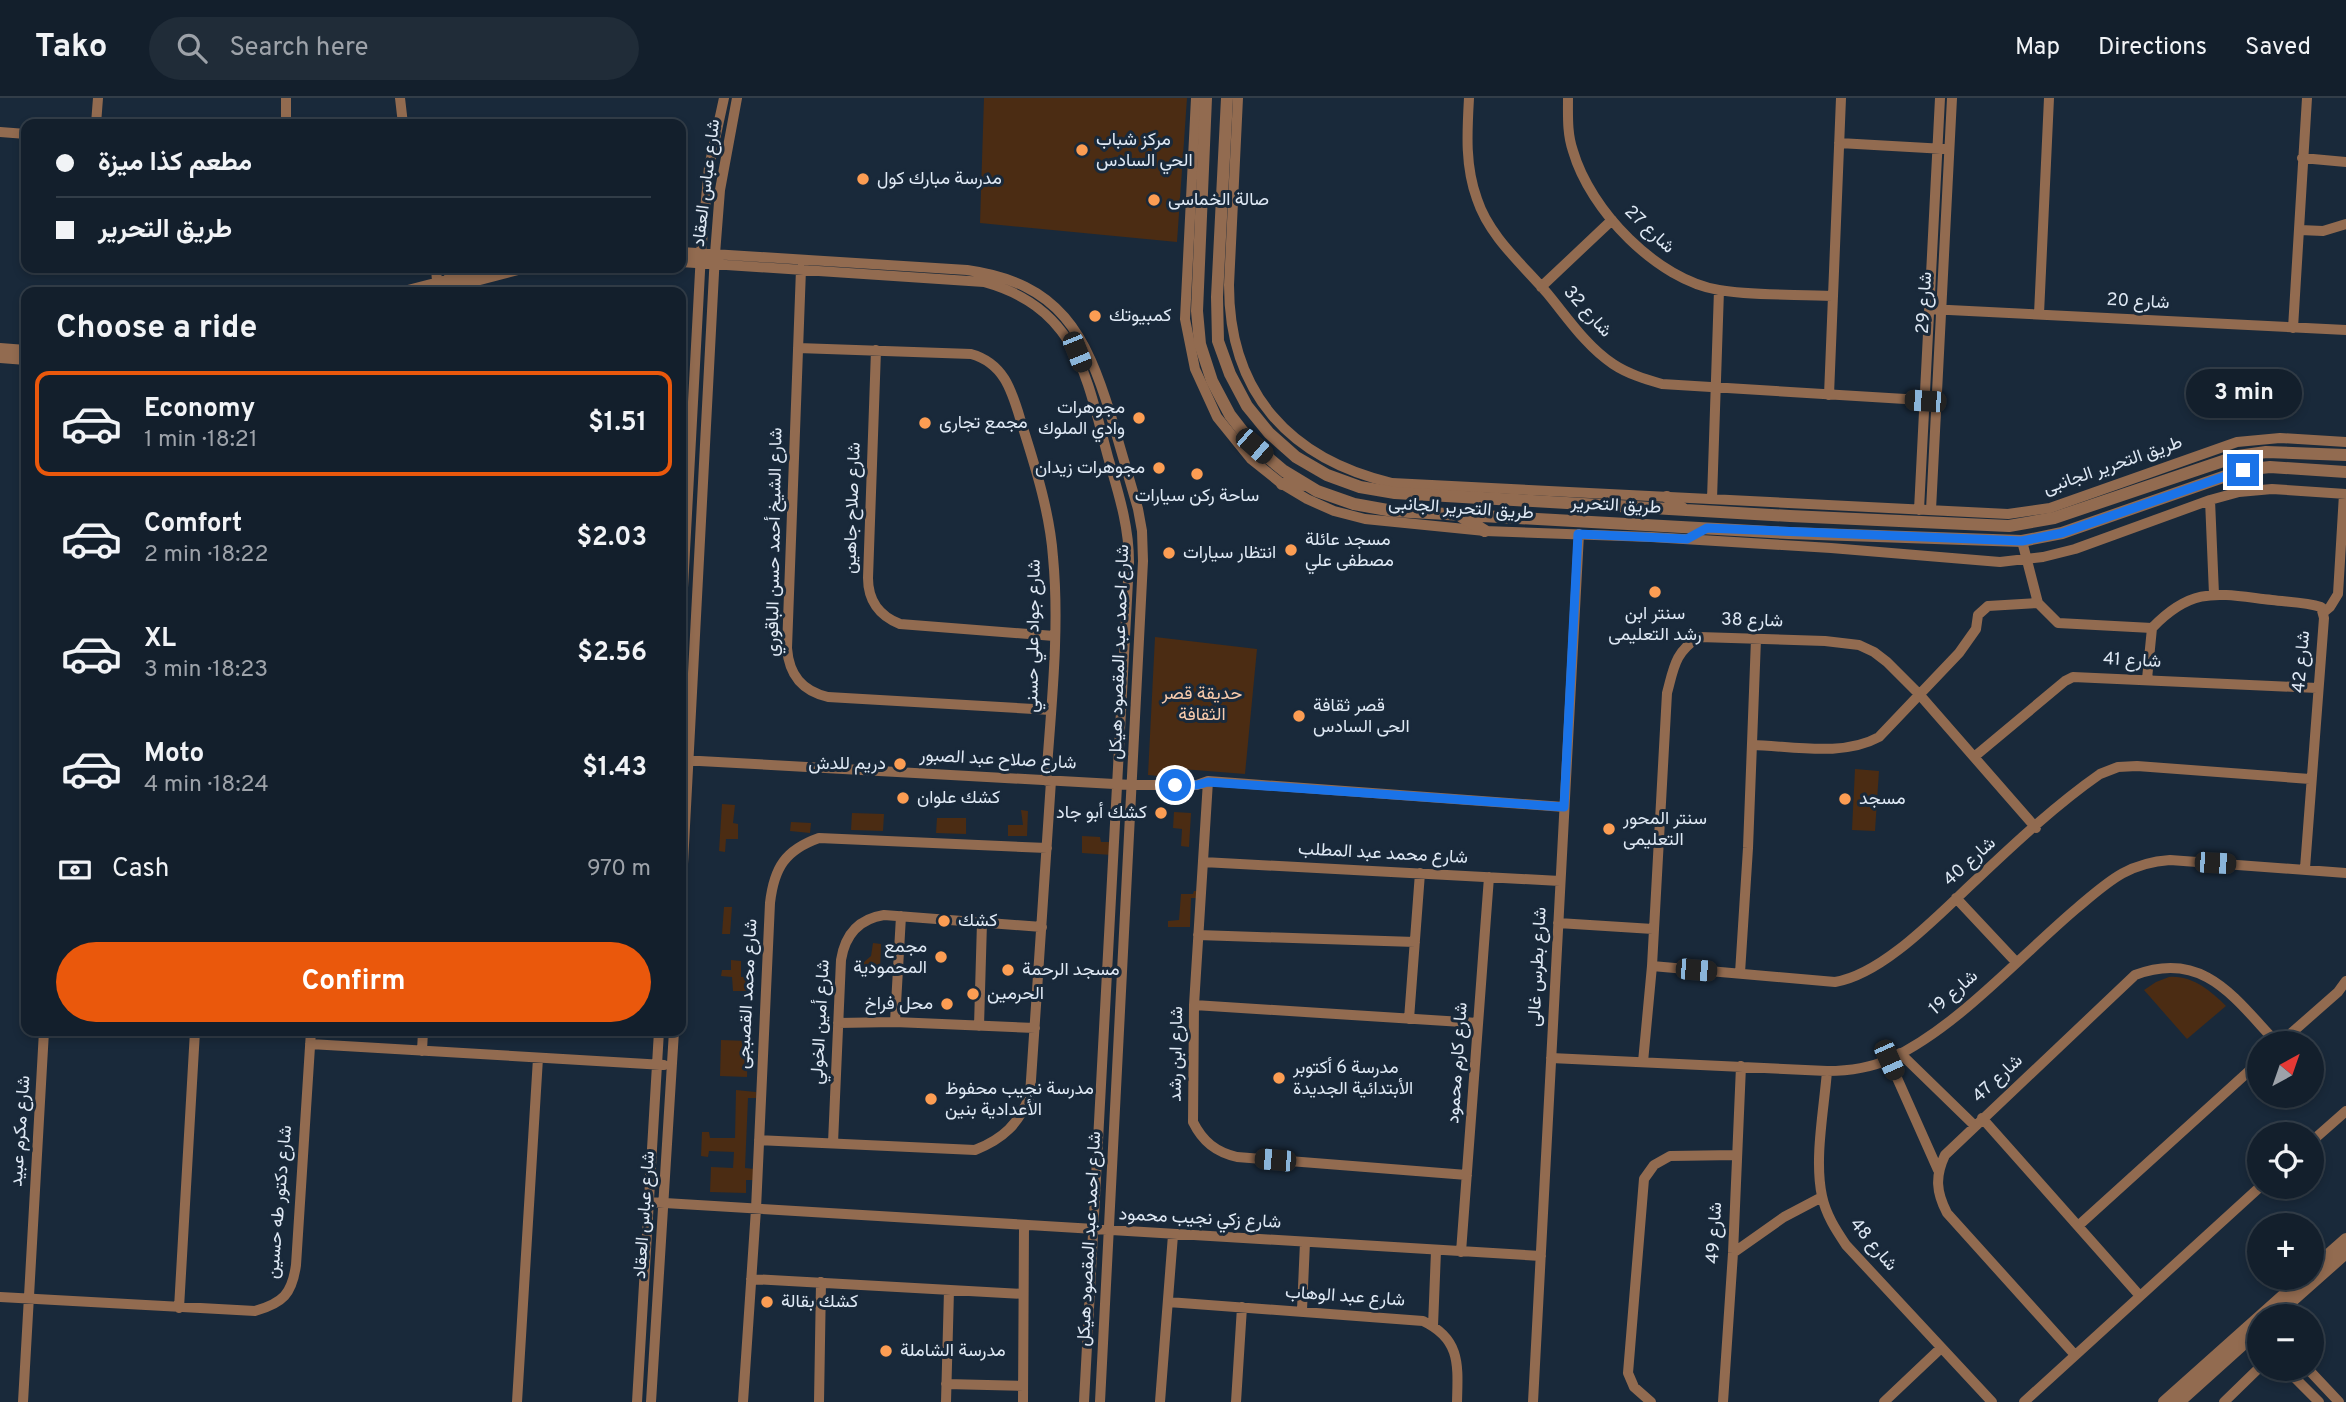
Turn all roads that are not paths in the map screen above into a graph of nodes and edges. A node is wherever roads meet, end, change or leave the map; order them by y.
1 (98, 98) edge
2 (286, 98) edge
3 (400, 98) edge
4 (724, 98) edge
5 (737, 98) edge
6 (1196, 98) edge
7 (1206, 98) edge
8 (1227, 98) edge
9 (1238, 98) edge
10 (1469, 98) edge
11 (1568, 98) edge
12 (1841, 98) edge
13 (1940, 98) edge
14 (1952, 98) edge
15 (2049, 98) edge
16 (2307, 98) edge
17 (96, 119) edge
18 (286, 119) edge
19 (402, 119) edge
20 (0, 132) edge
21 (21, 134) edge
22 (1839, 143) junction
23 (1944, 149) junction
24 (2302, 158) junction
25 (2346, 162) edge
26 (1612, 220) junction
27 (2346, 224) edge
28 (2300, 230) junction
29 (686, 254) edge
30 (701, 258) junction
31 (715, 259) junction
32 (686, 261) edge
33 (801, 269) junction
34 (1199, 270) junction
35 (448, 273) edge
36 (474, 273) edge
37 (502, 273) edge
38 (453, 278) junction
39 (1187, 281) junction
40 (1229, 285) junction
41 (435, 287) edge
42 (1541, 287) junction
43 (1719, 290) junction
44 (1832, 296) junction
45 (1217, 297) junction
46 (1929, 309) junction
47 (1942, 309) junction
48 (2039, 314) junction
49 (2293, 328) junction
50 (2346, 330) edge
51 (1074, 337) junction
52 (0, 348) edge
53 (798, 348) junction
54 (21, 350) edge
55 (876, 350) junction
56 (0, 358) edge
57 (21, 360) edge
58 (1716, 388) junction
59 (1829, 395) junction
60 (1925, 401) junction
61 (1938, 401) junction
62 (2327, 441) junction
63 (2346, 442) edge
64 (2315, 453) junction
65 (2346, 455) edge
66 (2346, 472) edge
67 (1282, 484) junction
68 (1308, 485) junction
69 (1520, 489) junction
70 (2345, 494) edge
71 (1667, 497) junction
72 (1712, 499) junction
73 (2210, 500) junction
74 (1507, 501) junction
75 (1854, 507) junction
76 (2050, 508) junction
77 (1685, 510) junction
78 (1925, 510) junction
79 (1756, 514) junction
80 (2065, 514) junction
81 (1459, 515) junction
82 (1790, 516) junction
83 (1838, 519) junction
84 (1707, 528) junction
85 (1753, 530) junction
86 (1485, 531) junction
87 (686, 533) edge
88 (1789, 533) junction
89 (1578, 534) junction
90 (1687, 539) junction
91 (2022, 541) junction
92 (2027, 560) junction
93 (1143, 561) junction
94 (1129, 562) junction
95 (2214, 594) junction
96 (2038, 603) junction
97 (2324, 612) junction
98 (2152, 628) junction
99 (1054, 636) junction
100 (1756, 639) junction
101 (2147, 679) junction
102 (2317, 688) junction
103 (1919, 694) junction
104 (1051, 710) junction
105 (686, 728) edge
106 (1752, 745) junction
107 (1974, 757) junction
108 (686, 760) edge
109 (2310, 779) junction
110 (1049, 781) junction
111 (1208, 782) junction
112 (1118, 784) junction
113 (1132, 785) junction
114 (1564, 807) junction
115 (2036, 828) junction
116 (1047, 848) junction
117 (1203, 862) junction
118 (2305, 868) junction
119 (1420, 873) junction
120 (2346, 873) edge
121 (1489, 877) junction
122 (1560, 881) junction
123 (1956, 898) junction
124 (901, 916) junction
125 (982, 922) junction
126 (1558, 923) junction
127 (1042, 926) junction
128 (1653, 929) junction
129 (1198, 935) junction
130 (1415, 942) junction
131 (2016, 962) junction
132 (1652, 966) junction
133 (1740, 973) junction
134 (2346, 981) edge
135 (1194, 1005) junction
136 (1409, 1019) junction
137 (895, 1022) junction
138 (838, 1023) junction
139 (1478, 1023) junction
140 (979, 1026) junction
141 (1034, 1028) junction
142 (2266, 1031) edge
143 (2292, 1031) edge
144 (44, 1036) edge
145 (195, 1036) edge
146 (311, 1036) edge
147 (423, 1036) edge
148 (659, 1036) edge
149 (674, 1036) edge
150 (310, 1044) junction
151 (422, 1051) junction
152 (1900, 1053) junction
153 (538, 1058) junction
154 (1551, 1058) junction
155 (1889, 1060) junction
156 (1643, 1062) junction
157 (657, 1065) junction
158 (672, 1066) junction
159 (1741, 1066) junction
160 (1827, 1071) junction
161 (2247, 1073) edge
162 (2346, 1111) edge
163 (1978, 1121) junction
164 (2324, 1130) edge
165 (759, 1140) junction
166 (833, 1143) junction
167 (1736, 1155) junction
168 (1938, 1170) junction
169 (1467, 1175) junction
170 (1822, 1198) junction
171 (2247, 1199) edge
172 (648, 1202) junction
173 (663, 1203) junction
174 (755, 1209) junction
175 (2078, 1226) junction
176 (1024, 1227) junction
177 (1094, 1230) junction
178 (1107, 1231) junction
179 (1173, 1235) junction
180 (2346, 1239) edge
181 (1305, 1242) junction
182 (1436, 1251) junction
183 (1461, 1252) junction
184 (1733, 1253) junction
185 (2346, 1253) edge
186 (1541, 1256) junction
187 (2324, 1258) edge
188 (751, 1279) junction
189 (821, 1282) junction
190 (949, 1290) junction
191 (2292, 1290) edge
192 (1023, 1294) junction
193 (2140, 1296) junction
194 (0, 1297) edge
195 (28, 1298) junction
196 (1168, 1302) junction
197 (2279, 1304) edge
198 (2289, 1304) edge
199 (1242, 1307) junction
200 (179, 1308) junction
201 (1302, 1310) junction
202 (1433, 1326) junction
203 (2247, 1337) edge
204 (2247, 1338) edge
205 (1941, 1348) junction
206 (2076, 1355) junction
207 (2247, 1380) edge
208 (2298, 1381) edge
209 (2319, 1381) edge
210 (946, 1384) junction
211 (1023, 1385) junction
212 (23, 1402) edge
213 (517, 1402) edge
214 (637, 1402) edge
215 (651, 1402) edge
216 (743, 1402) edge
217 (819, 1402) edge
218 (946, 1402) edge
219 (1023, 1402) edge
220 (1084, 1402) edge
221 (1100, 1402) edge
222 (1160, 1402) edge
223 (1236, 1402) edge
224 (1457, 1402) edge
225 (1533, 1402) edge
226 (1651, 1402) edge
227 (1723, 1402) edge
228 (1884, 1402) edge
229 (1992, 1402) edge
230 (2024, 1402) edge
231 (2164, 1402) edge
232 (2179, 1402) edge
233 (2224, 1402) edge
234 (2319, 1402) edge
235 (2339, 1402) edge

1 - 17 street
2 - 18 street
3 - 19 street
4 - 30 street, شارع عباس العقاد
5 - 31 street, شارع عباس العقاد
6 - 39 street, طريق التحرير الجانبى
7 - 34 street, طريق التحرير
8 - 45 street, طريق التحرير
9 - 40 street, طريق التحرير الجانبى
10 - 42 street, شارع 32
11 - 26 street, شارع 27
12 - 22 street
13 - 23 street, شارع 29
14 - 23 street, شارع 29
15 - 48 street
16 - 24 street
20 - 21 street
22 - 23 street
22 - 44 street
23 - 46 street, شارع 29
23 - 47 street, شارع 29
24 - 25 street
24 - 28 street
26 - 42 street
26 - 43 street, شارع 27
27 - 28 street
28 - 49 street
29 - 30 street, شارع احمد عبد المقصود هيكل
30 - 31 street, شارع احمد عبد المقصود هيكل
30 - 32 street, شارع احمد عبد المقصود هيكل
30 - 87 street, شارع عباس العقاد
31 - 33 street, شارع احمد عبد المقصود هيكل
31 - 51 street, شارع احمد عبد المقصود هيكل
31 - 105 street, شارع عباس العقاد
33 - 51 street, شارع احمد عبد المقصود هيكل
33 - 53 street, شارع الشيخ أحمد حسن الباقوري
34 - 39 street
34 - 68 street, طريق التحرير
35 - 38 street
36 - 38 street
37 - 41 street
38 - 41 street
39 - 67 street, طريق التحرير الجانبى
40 - 45 street
40 - 69 street, طريق التحرير الجانبى
42 - 58 street, شارع 32
43 - 44 street, شارع 27
43 - 58 street
44 - 59 street
45 - 74 street, طريق التحرير
46 - 47 street, شارع 20
46 - 60 street, شارع 29
47 - 48 street, شارع 20
47 - 61 street, شارع 29
48 - 49 street, شارع 20
49 - 50 street, شارع 20
51 - 93 street, شارع احمد عبد المقصود هيكل
51 - 94 street, شارع احمد عبد المقصود هيكل
52 - 54 street
53 - 55 street, شارع جواد علي حسني
53 - 104 street, شارع الشيخ أحمد حسن الباقوري
55 - 99 street, شارع جواد علي حسني
55 - 99 street, شارع صلاح جاهين
56 - 57 street
58 - 59 street, شارع 32
58 - 72 street
59 - 60 street, شارع 32
60 - 61 street, شارع 32
60 - 78 street, شارع 29
61 - 78 street, شارع 29
62 - 63 street, طريق التحرير الجانبى
62 - 64 street
62 - 76 street, طريق التحرير الجانبى
64 - 65 street, طريق التحرير
64 - 80 street, طريق التحرير
66 - 91 street, طريق التحرير
67 - 68 street
67 - 86 street, طريق التحرير الجانبى
68 - 81 street, طريق التحرير
69 - 71 street, طريق التحرير الجانبى
69 - 74 street
70 - 73 street, طريق التحرير الجانبى
70 - 97 street
71 - 72 street, طريق التحرير الجانبى
71 - 77 street
72 - 75 street, طريق التحرير الجانبى
73 - 92 street, طريق التحرير الجانبى
73 - 95 street
74 - 77 street, طريق التحرير
75 - 78 street, طريق التحرير الجانبى
75 - 83 street
76 - 78 street, طريق التحرير الجانبى
76 - 80 street
77 - 79 street, طريق التحرير
79 - 82 street, طريق التحرير
79 - 85 street
80 - 83 street, طريق التحرير
81 - 84 street, طريق التحرير
81 - 86 street
82 - 83 street, طريق التحرير
82 - 88 street
84 - 85 street, طريق التحرير
84 - 90 street
85 - 88 street, طريق التحرير
86 - 89 street, طريق التحرير الجانبى
88 - 91 street, طريق التحرير
89 - 90 street, طريق التحرير الجانبى
89 - 114 street, شارع بطرس غالى
90 - 92 street, طريق التحرير الجانبى
91 - 92 street
92 - 96 street
93 - 94 street
93 - 113 street, شارع احمد عبد المقصود هيكل
94 - 112 street, شارع احمد عبد المقصود هيكل
95 - 97 street, شارع 42
95 - 98 street, شارع 42
96 - 98 street
96 - 103 street
97 - 102 street, شارع 42
98 - 101 street
99 - 104 street, شارع جواد علي حسني
100 - 103 street, شارع 38
100 - 106 street
100 - 128 street, شارع 38
101 - 102 street, شارع 41
101 - 107 street, شارع 41
102 - 109 street, شارع 42
103 - 106 street
103 - 107 street, شارع 38
104 - 110 street, شارع جواد علي حسني
106 - 133 street
107 - 115 street, شارع 38
108 - 110 street, شارع صلاح عبد الصبور
109 - 115 street, شارع 40
109 - 118 street, شارع 42
110 - 112 street, شارع صلاح عبد الصبور
110 - 116 street, شارع جواد علي حسني
111 - 113 street, شارع صلاح عبد الصبور
111 - 114 street, شارع صلاح عبد الصبور
111 - 117 street, شارع ابن رشد
112 - 113 street, شارع صلاح عبد الصبور
112 - 177 street, شارع احمد عبد المقصود هيكل
113 - 178 street, شارع احمد عبد المقصود هيكل
114 - 122 street, شارع بطرس غالى
115 - 123 street, شارع 40
116 - 127 street, شارع جواد علي حسني
116 - 165 street, شارع محمد القصبجى
117 - 119 street, شارع محمد عبد المطلب
117 - 129 street, شارع ابن رشد
118 - 120 street, شارع 19
118 - 131 street, شارع 19
119 - 121 street, شارع محمد عبد المطلب
119 - 130 street
121 - 122 street, شارع محمد عبد المطلب
121 - 139 street, شارع كارم محمود
122 - 126 street, شارع بطرس غالى
123 - 131 street
123 - 133 street, شارع 40
124 - 125 street, شارع أمين الخولي
124 - 137 street
124 - 138 street, شارع أمين الخولي
125 - 127 street, شارع أمين الخولي
125 - 140 street
126 - 128 street
126 - 154 street, شارع بطرس غالى
127 - 141 street, شارع جواد علي حسني
128 - 132 street, شارع 38
129 - 130 street
129 - 135 street, شارع ابن رشد
130 - 136 street
131 - 152 street, شارع 19
132 - 133 street, شارع 40
132 - 156 street, شارع 38
134 - 143 street
135 - 136 street
135 - 169 street, شارع ابن رشد
136 - 139 street
137 - 138 street
137 - 140 street
138 - 166 street, شارع أمين الخولي
139 - 169 street, شارع كارم محمود
140 - 141 street
141 - 166 street, شارع جواد علي حسني
142 - 163 street, شارع 47
144 - 195 street, شارع مكرم عبيد
145 - 200 street
146 - 150 street, شارع دكتور طه حسين
147 - 151 street
148 - 157 street, شارع عباس العقاد
149 - 158 street, شارع عباس العقاد
150 - 151 street
150 - 200 street, شارع دكتور طه حسين
151 - 153 street
152 - 155 street, شارع 19
152 - 163 street
153 - 157 street
153 - 213 street
154 - 156 street, شارع 19
154 - 186 street, شارع بطرس غالى
155 - 160 street, شارع 19
155 - 168 street
156 - 159 street, شارع 19
157 - 158 street
157 - 172 street, شارع عباس العقاد
158 - 173 street, شارع عباس العقاد
159 - 160 street, شارع 19
159 - 167 street, شارع 49
160 - 170 street, شارع 48
161 - 175 street
162 - 164 street
163 - 168 street, شارع 47
163 - 175 street
165 - 166 street, شارع جواد علي حسني
165 - 174 street, شارع محمد القصبجى
167 - 184 street, شارع 49
167 - 226 street
168 - 206 street
169 - 183 street, شارع كارم محمود
170 - 184 street
170 - 205 street, شارع 48
171 - 193 street
172 - 173 street, شارع زكي نجيب محمود
172 - 214 street, شارع عباس العقاد
173 - 174 street, شارع زكي نجيب محمود
173 - 215 street, شارع عباس العقاد
174 - 176 street, شارع زكي نجيب محمود
174 - 188 street, شارع محمد القصبجى
175 - 193 street
176 - 177 street, شارع زكي نجيب محمود
176 - 192 street
177 - 178 street, شارع زكي نجيب محمود
177 - 220 street, شارع احمد عبد المقصود هيكل
178 - 179 street, شارع زكي نجيب محمود
178 - 221 street, شارع احمد عبد المقصود هيكل
179 - 181 street, شارع زكي نجيب محمود
179 - 196 street
180 - 187 street
181 - 182 street, شارع زكي نجيب محمود
181 - 201 street
182 - 183 street, شارع زكي نجيب محمود
182 - 202 street
183 - 186 street, شارع زكي نجيب محمود
184 - 227 street, شارع 49
185 - 198 street
186 - 225 street, شارع بطرس غالى
188 - 189 street
188 - 216 street, شارع محمد القصبجى
189 - 190 street
189 - 217 street
190 - 192 street
190 - 210 street
191 - 197 street
192 - 211 street
193 - 206 street
194 - 195 street, شارع دكتور طه حسين
195 - 200 street, شارع دكتور طه حسين
195 - 212 street, شارع مكرم عبيد
196 - 199 street, شارع عبد الوهاب
196 - 222 street
199 - 201 street, شارع عبد الوهاب
199 - 223 street
201 - 202 street, شارع عبد الوهاب
202 - 224 street
203 - 231 street
204 - 232 street
205 - 228 street
205 - 229 street, شارع 48
206 - 230 street
207 - 233 street
208 - 234 street
209 - 235 street
210 - 211 street
210 - 218 street
211 - 219 street

